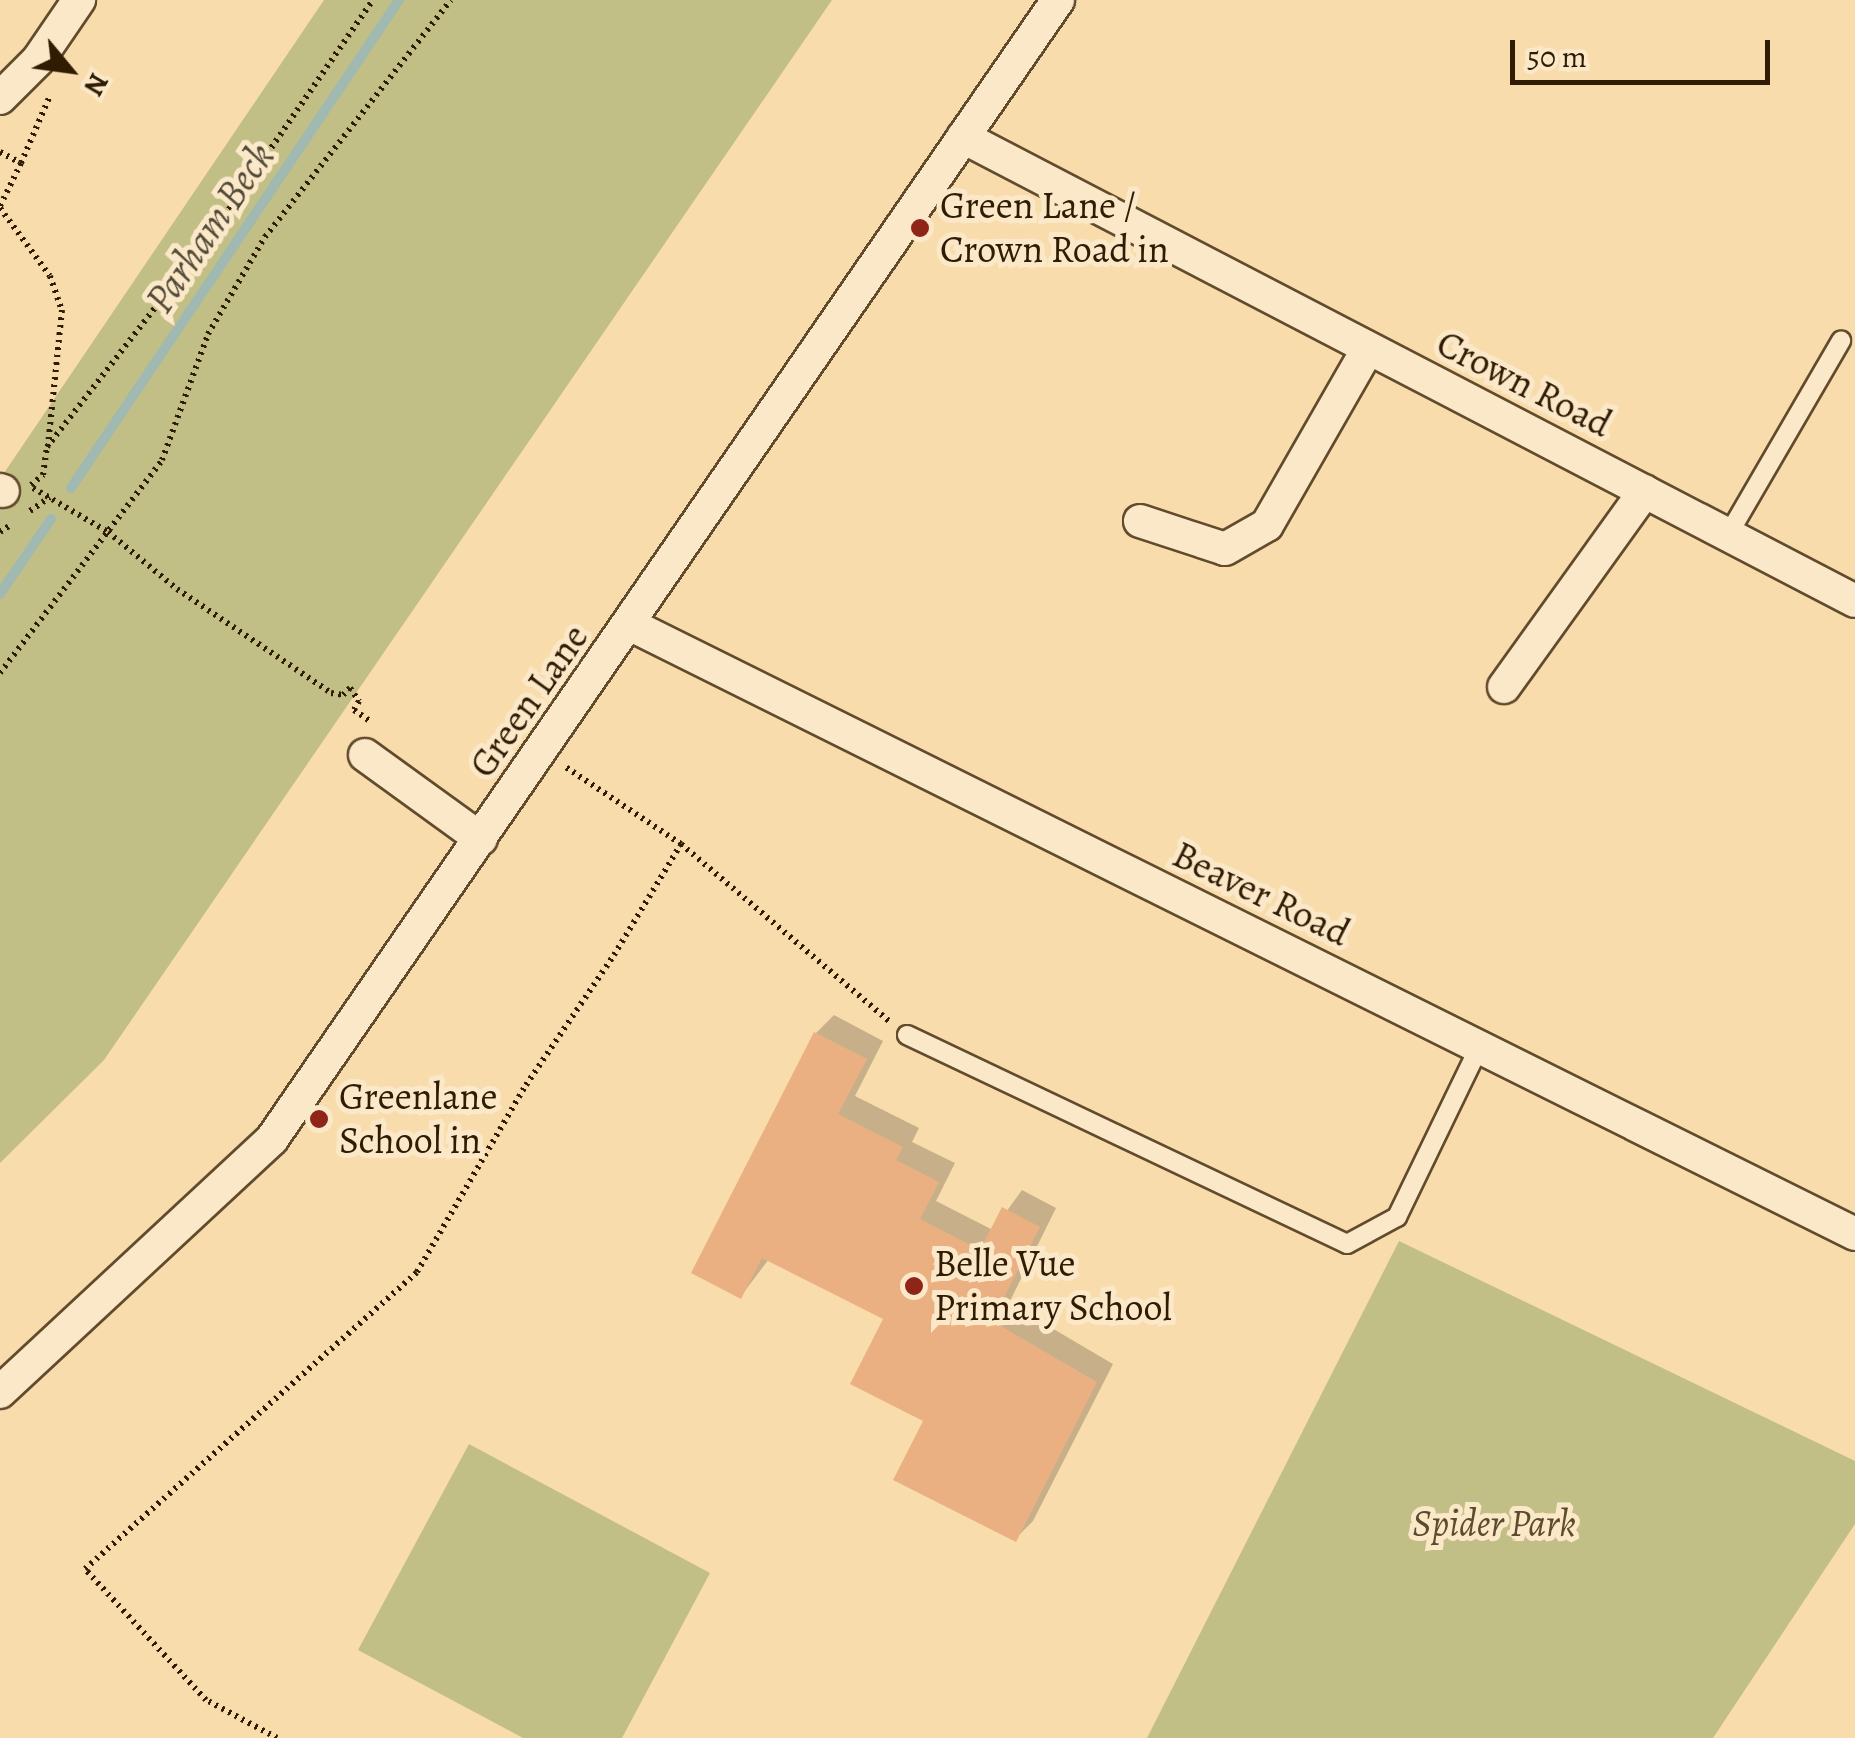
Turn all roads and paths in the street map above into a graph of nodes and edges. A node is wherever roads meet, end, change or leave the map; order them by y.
1 (78, 0) edge
2 (373, 0) edge
3 (451, 0) edge
4 (1058, 0) edge
5 (0, 98) edge
6 (962, 137) junction
7 (0, 152) edge
8 (0, 207) edge
9 (1842, 341) dead end
10 (1368, 348) junction
11 (48, 447) junction
12 (12, 486) edge
13 (1644, 491) junction
14 (1140, 521) dead end
15 (108, 532) junction
16 (1728, 536) junction
17 (1855, 600) edge
18 (631, 625) junction
19 (0, 673) edge
20 (1504, 687) dead end
21 (374, 743) joint
22 (565, 766) dead end
23 (481, 839) junction
24 (680, 844) junction
25 (907, 1035) joint
26 (1479, 1047) junction
27 (1855, 1234) edge
28 (0, 1392) edge
29 (277, 1738) edge

1 - 5 street
2 - 11 path
3 - 15 path
4 - 6 street, Green Lane
6 - 10 street, Crown Road
6 - 18 street, Green Lane
7 - 8 path
8 - 11 path
9 - 16 lane
10 - 13 street, Crown Road
10 - 14 street
11 - 12 path
12 - 15 path
13 - 16 street, Crown Road
13 - 20 street
15 - 19 path
15 - 21 path
16 - 17 street, Crown Road
18 - 23 street, Green Lane
18 - 26 street, Beaver Road
21 - 23 street
22 - 24 path
23 - 28 street, Green Lane
24 - 25 path
24 - 29 path
25 - 26 lane
26 - 27 street, Beaver Road

